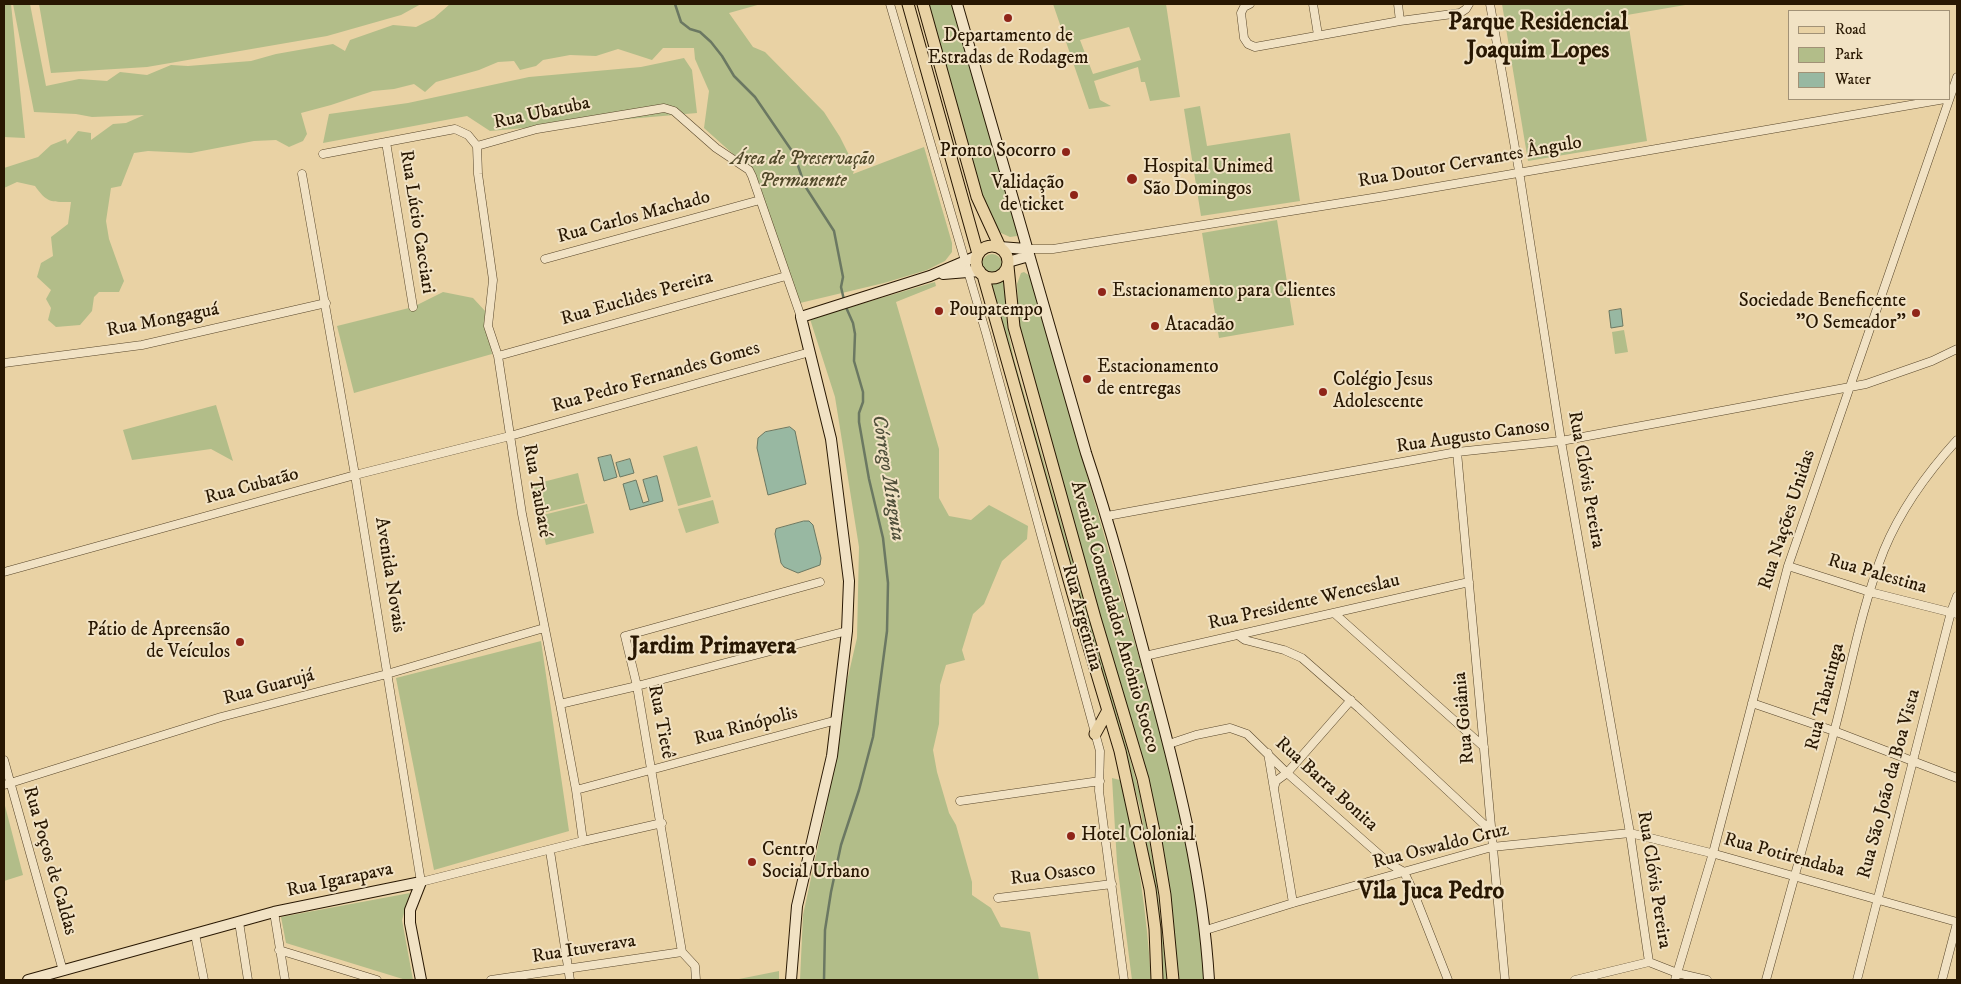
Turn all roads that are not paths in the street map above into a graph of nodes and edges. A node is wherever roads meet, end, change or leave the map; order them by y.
1 (890, 4) edge
2 (908, 4) edge
3 (923, 4) edge
4 (957, 4) edge
5 (1250, 4) edge
6 (1313, 4) edge
7 (1398, 4) edge
8 (1469, 4) edge
9 (1490, 4) edge
10 (1400, 21) junction
11 (1318, 35) junction
12 (1957, 77) edge
13 (1951, 95) edge
14 (1939, 100) edge
15 (1949, 100) edge
16 (386, 142) junction
17 (477, 146) junction
18 (323, 154) dead end
19 (1519, 171) junction
20 (302, 174) dead end
21 (760, 200) junction
22 (1000, 247) junction
23 (1028, 253) junction
24 (978, 255) junction
25 (545, 259) dead end
26 (965, 260) junction
27 (1008, 264) junction
28 (977, 272) junction
29 (786, 276) junction
30 (930, 276) junction
31 (326, 303) junction
32 (413, 307) dead end
33 (801, 316) junction
34 (1957, 349) edge
35 (810, 352) junction
36 (498, 356) junction
37 (4, 363) edge
38 (1849, 386) junction
39 (510, 436) junction
40 (1957, 440) edge
41 (1561, 441) junction
42 (1457, 452) junction
43 (355, 475) junction
44 (1106, 516) junction
45 (1788, 566) junction
46 (4, 572) edge
47 (820, 582) dead end
48 (1469, 582) junction
49 (1870, 592) junction
50 (1957, 596) edge
51 (1334, 613) junction
52 (1954, 613) edge
53 (544, 628) junction
54 (847, 631) junction
55 (1238, 634) junction
56 (1146, 656) junction
57 (387, 674) junction
58 (637, 686) junction
59 (1351, 700) junction
60 (1752, 703) junction
61 (560, 704) junction
62 (1107, 712) junction
63 (837, 720) junction
64 (1834, 731) junction
65 (1095, 734) junction
66 (1170, 744) junction
67 (1484, 747) junction
68 (1268, 754) junction
69 (4, 760) edge
70 (1914, 761) junction
71 (652, 769) junction
72 (1287, 773) junction
73 (1957, 778) edge
74 (1100, 781) junction
75 (7, 784) edge
76 (576, 790) junction
77 (1274, 790) junction
78 (960, 801) dead end
79 (662, 823) junction
80 (1490, 830) junction
81 (1630, 833) junction
82 (583, 841) junction
83 (1492, 847) junction
84 (550, 851) junction
85 (1713, 853) junction
86 (1404, 872) junction
87 (1796, 876) junction
88 (421, 882) junction
89 (1112, 884) junction
90 (998, 898) dead end
91 (1877, 898) junction
92 (1293, 903) junction
93 (274, 912) junction
94 (239, 922) junction
95 (1957, 922) edge
96 (1206, 930) junction
97 (195, 934) junction
98 (280, 950) junction
99 (682, 952) junction
100 (1649, 962) junction
101 (568, 969) junction
102 (63, 971) junction
103 (1676, 977) edge
104 (47, 978) edge
105 (28, 980) edge
106 (204, 980) edge
107 (248, 980) edge
108 (285, 980) edge
109 (377, 980) edge
110 (421, 980) edge
111 (491, 980) edge
112 (570, 980) edge
113 (696, 980) edge
114 (791, 980) edge
115 (1124, 980) edge
116 (1157, 980) edge
117 (1173, 980) edge
118 (1209, 980) edge
119 (1448, 980) edge
120 (1505, 980) edge
121 (1575, 980) edge
122 (1707, 980) edge
123 (1766, 980) edge
124 (1857, 980) edge
125 (1942, 980) edge

1 - 26 street, Rua Argentina
2 - 24 main road
3 - 22 main road
4 - 23 street
5 - 11 street
6 - 11 street
7 - 10 street
8 - 10 street
9 - 19 street, Rua Clóvis Pereira
10 - 11 street
12 - 13 street, Rua Nações Unidas
14 - 19 street, Rua Doutor Cervantes Ângulo
15 - 38 street, Rua Nações Unidas
16 - 17 street, Rua Ubatuba
16 - 18 street, Rua Ubatuba
16 - 32 street, Rua Lúcio Cacciari
17 - 21 street, Rua Ubatuba
17 - 36 street, Rua Taubaté
19 - 23 street, Rua Doutor Cervantes Ângulo
19 - 41 street, Rua Clóvis Pereira
20 - 31 street, Avenida Novais
21 - 25 street, Rua Carlos Machado
21 - 29 street
22 - 23 street
22 - 24 main road
22 - 27 main road
23 - 27 street
23 - 44 street
24 - 26 street
24 - 28 main road
26 - 28 street, Rua Argentina
26 - 30 street
27 - 28 main road
27 - 117 main road, Avenida Comendador Antônio Stocco
28 - 30 street
28 - 62 main road, Avenida Comendador Antônio Stocco
28 - 65 street, Rua Argentina
29 - 33 street
29 - 36 street, Rua Euclides Pereira
30 - 33 street
31 - 37 street, Rua Mongaguá
31 - 43 street, Avenida Novais
33 - 35 street
34 - 38 street, Rua Augusto Canoso
35 - 39 street, Rua Pedro Fernandes Gomes
35 - 54 street
36 - 39 street, Rua Taubaté
38 - 41 street, Rua Augusto Canoso
38 - 45 street, Rua Nações Unidas
39 - 43 street, Rua Cubatão
39 - 53 street, Rua Taubaté
40 - 49 street, Rua Tabatinga
41 - 42 street, Rua Augusto Canoso
41 - 81 street, Rua Clóvis Pereira
42 - 44 street, Rua Augusto Canoso
42 - 48 street, Rua Goiânia
43 - 46 street, Rua Cubatão
43 - 57 street, Avenida Novais
44 - 56 street
45 - 49 street, Rua Palestina
45 - 60 street, Rua Nações Unidas
47 - 58 street, Rua Tietê
48 - 51 street, Rua Presidente Wenceslau
48 - 67 street, Rua Goiânia
49 - 52 street, Rua Palestina
49 - 64 street, Rua Tabatinga
50 - 52 street, Rua São João da Boa Vista
51 - 55 street, Rua Presidente Wenceslau
51 - 67 street
52 - 70 street, Rua São João da Boa Vista
53 - 57 street, Rua Guarujá
53 - 61 street, Rua Taubaté
54 - 58 street
54 - 63 street
55 - 56 street, Rua Presidente Wenceslau
55 - 59 street
56 - 66 street
57 - 75 street, Rua Guarujá
57 - 88 street, Avenida Novais
58 - 61 street
58 - 71 street, Rua Tietê
59 - 72 street
59 - 80 street
60 - 64 street
60 - 85 street, Rua Nações Unidas
61 - 76 street, Rua Taubaté
62 - 65 main road
62 - 116 main road, Avenida Comendador Antônio Stocco
63 - 71 street, Rua Rinópolis
63 - 114 street
64 - 70 street
64 - 87 street, Rua Tabatinga
65 - 74 street, Rua Argentina
66 - 68 street, Rua Barra Bonita
66 - 96 street
67 - 80 street, Rua Goiânia
68 - 72 street, Rua Barra Bonita
68 - 77 street
69 - 75 street, Rua Poços de Caldas
70 - 73 street
70 - 91 street, Rua São João da Boa Vista
71 - 76 street, Rua Rinópolis
71 - 79 street, Rua Tietê
72 - 77 street
72 - 86 street, Rua Barra Bonita
74 - 78 street
74 - 89 street, Rua Argentina
75 - 102 street, Rua Poços de Caldas
76 - 82 street, Rua Taubaté
77 - 92 street
79 - 82 street, Rua Igarapava
79 - 99 street, Rua Tietê
80 - 83 street, Rua Goiânia
81 - 83 street, Rua Oswaldo Cruz
81 - 85 street, Rua Potirendaba
81 - 100 street, Rua Clóvis Pereira
82 - 84 street, Rua Igarapava
83 - 86 street, Rua Oswaldo Cruz
83 - 120 street, Rua Goiânia
84 - 88 street, Rua Igarapava
84 - 101 street
85 - 87 street, Rua Potirendaba
85 - 103 street, Rua Nações Unidas
86 - 92 street, Rua Oswaldo Cruz
86 - 119 street
87 - 91 street, Rua Potirendaba
87 - 123 street, Rua Tabatinga
88 - 93 street, Rua Igarapava
88 - 110 street
89 - 90 street, Rua Osasco
89 - 115 street, Rua Argentina
91 - 95 street, Rua Potirendaba
91 - 124 street, Rua São João da Boa Vista
92 - 96 street, Rua Oswaldo Cruz
93 - 94 street, Rua Igarapava
93 - 98 street
94 - 97 street, Rua Igarapava
94 - 107 street
95 - 125 street
96 - 118 street
97 - 102 street, Rua Igarapava
97 - 106 street
98 - 108 street
98 - 109 street
99 - 101 street, Rua Ituverava
99 - 113 street, Rua Tietê
100 - 103 street
100 - 121 street
101 - 111 street, Rua Ituverava
101 - 112 street
102 - 104 street, Rua Igarapava
103 - 122 street
104 - 105 street, Rua Igarapava

